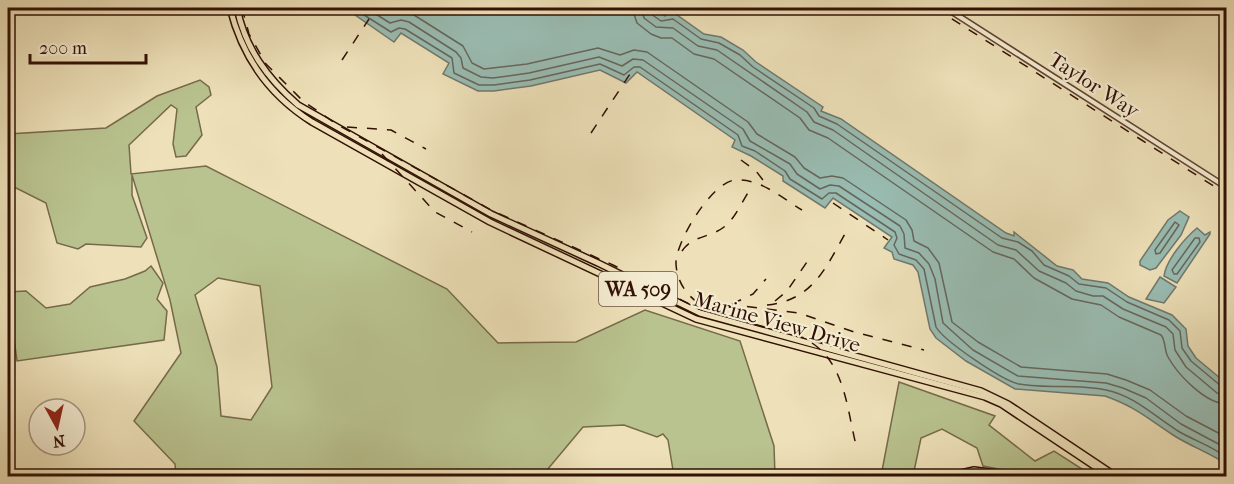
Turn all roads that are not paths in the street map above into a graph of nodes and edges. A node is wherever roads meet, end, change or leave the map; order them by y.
1 (230, 8) edge
2 (237, 8) edge
3 (946, 8) edge
4 (1227, 187) edge
5 (948, 477) edge
6 (1021, 477) edge
7 (1108, 477) edge
8 (1116, 477) edge

1 - 7 main road, Marine View Drive / WA 509
2 - 8 main road, Marine View Drive / WA 509
3 - 4 street, Taylor Way
5 - 6 main road

